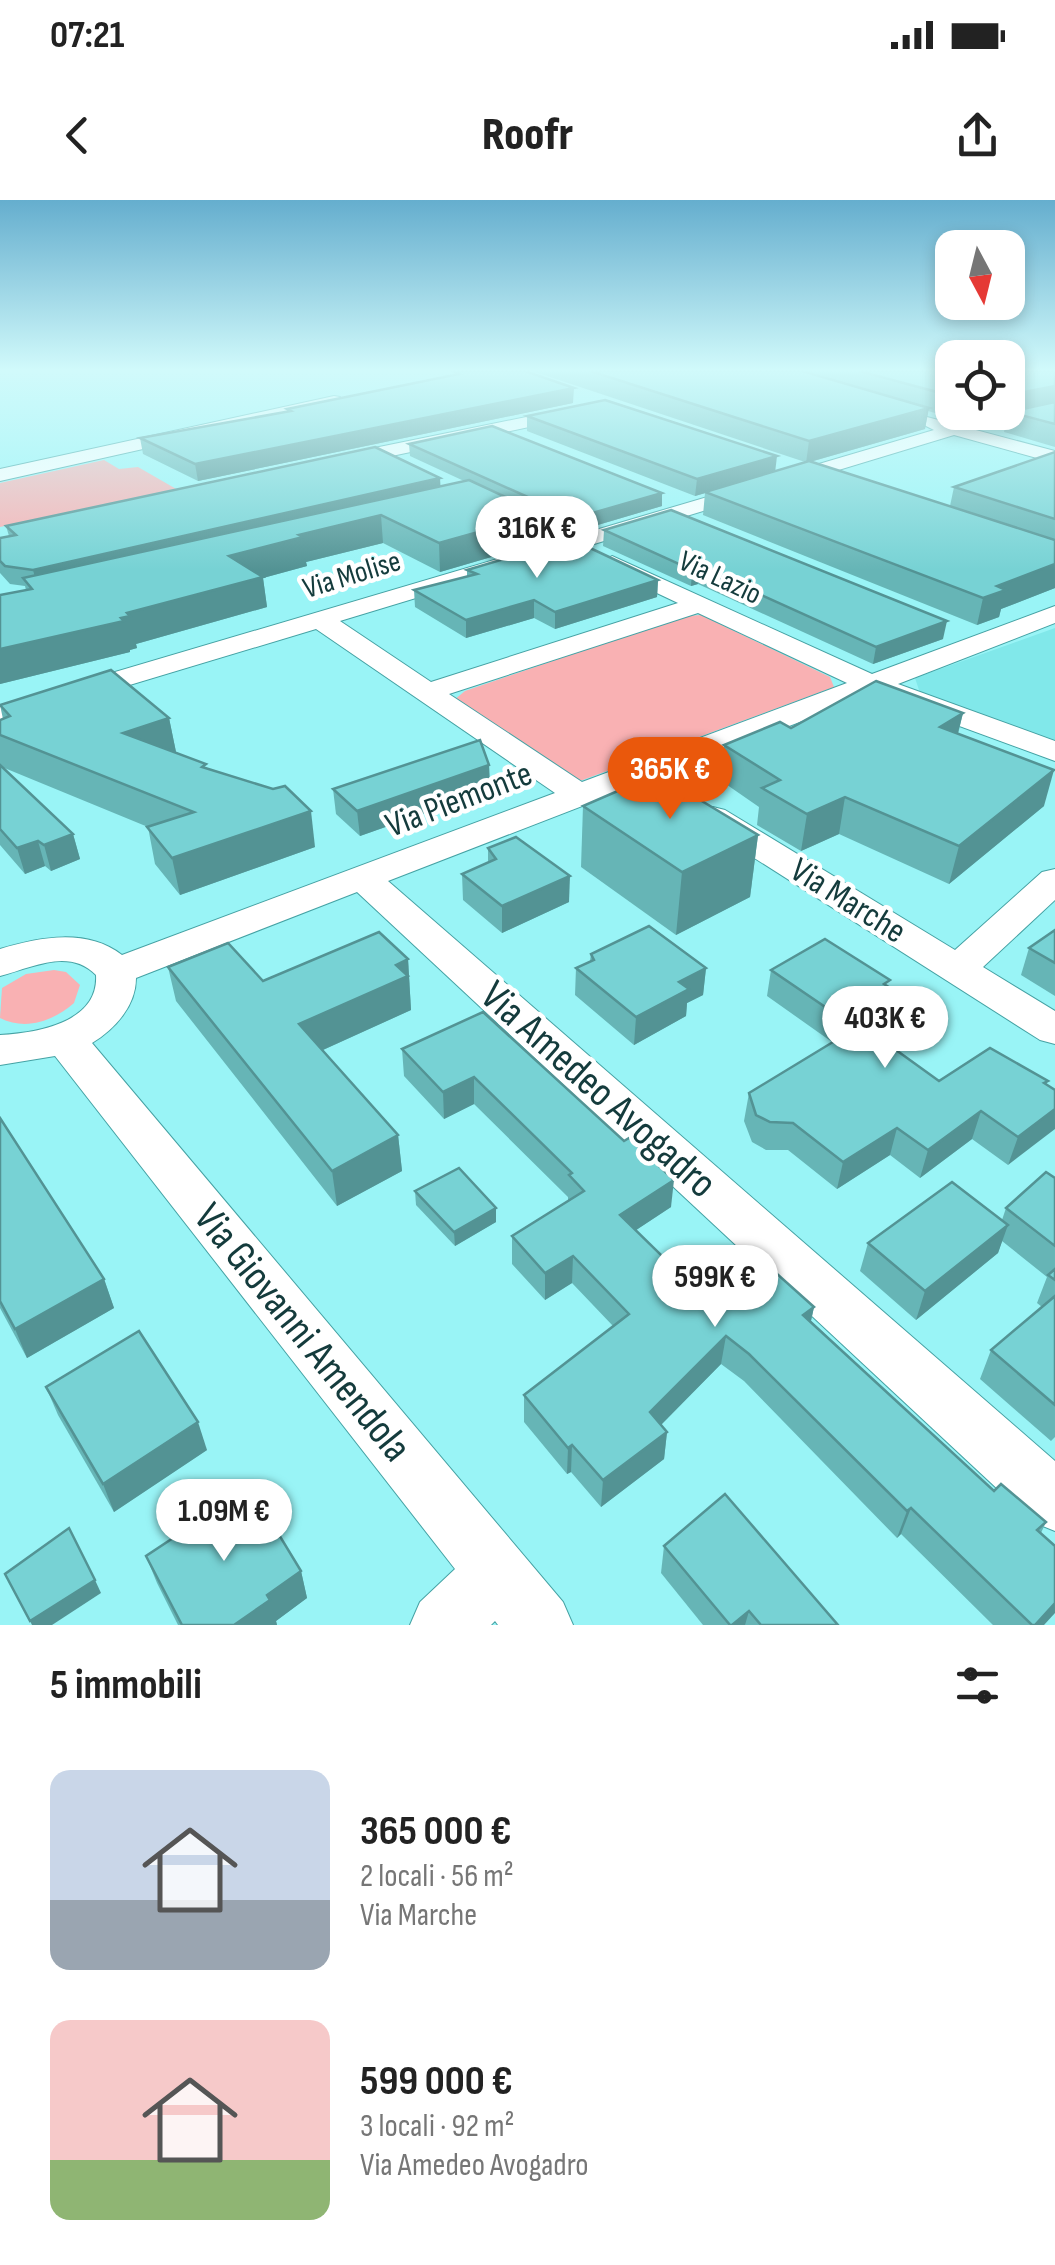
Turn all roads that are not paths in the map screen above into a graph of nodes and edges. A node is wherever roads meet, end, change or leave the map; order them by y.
1 (173, 438) edge
2 (453, 438) edge
3 (516, 438) edge
4 (935, 438) edge
5 (982, 438) edge
6 (530, 443) edge
7 (379, 453) junction
8 (1055, 457) edge
9 (769, 462) edge
10 (322, 465) edge
11 (410, 468) edge
12 (803, 474) junction
13 (0, 476) edge
14 (840, 486) edge
15 (674, 505) junction
16 (537, 528) edge
17 (707, 529) edge
18 (570, 544) junction
19 (700, 604) junction
20 (1055, 614) edge
21 (319, 618) junction
22 (946, 627) edge
23 (983, 642) junction
24 (872, 684) junction
25 (427, 692) junction
26 (0, 715) edge
27 (1055, 752) edge
28 (642, 773) junction
29 (581, 796) junction
30 (364, 878) junction
31 (1055, 880) edge
32 (4, 955) edge
33 (958, 969) junction
34 (114, 972) junction
35 (1055, 1030) edge
36 (65, 1039) junction
37 (0, 1050) edge
38 (1055, 1502) edge
39 (497, 1574) junction
40 (444, 1625) edge
41 (540, 1625) edge

1 - 13 street
2 - 7 street
3 - 6 street
4 - 12 street, Via Molise
5 - 8 street
7 - 10 street
7 - 11 street
9 - 12 street
12 - 14 street
12 - 15 street, Via Molise
15 - 17 street
15 - 18 street, Via Molise
16 - 18 street, Via Lazio
18 - 19 street, Via Lazio
18 - 21 street, Via Molise
19 - 24 street, Via Lazio
19 - 25 street
20 - 23 street, Via Piemonte
21 - 25 street
21 - 26 street, Via Molise
22 - 23 street
23 - 24 street, Via Piemonte
24 - 27 street, Via Lazio
24 - 28 street, Via Piemonte
25 - 29 street
28 - 29 street, Via Piemonte
28 - 33 street, Via Marche
29 - 30 street, Via Piemonte
30 - 34 street, Via Piemonte
30 - 38 street, Via Amedeo Avogadro
31 - 33 street
32 - 34 street
33 - 35 street, Via Marche
34 - 36 street
36 - 37 street
36 - 39 street, Via Giovanni Amendola
39 - 40 street
39 - 41 street, Via Giovanni Amendola

